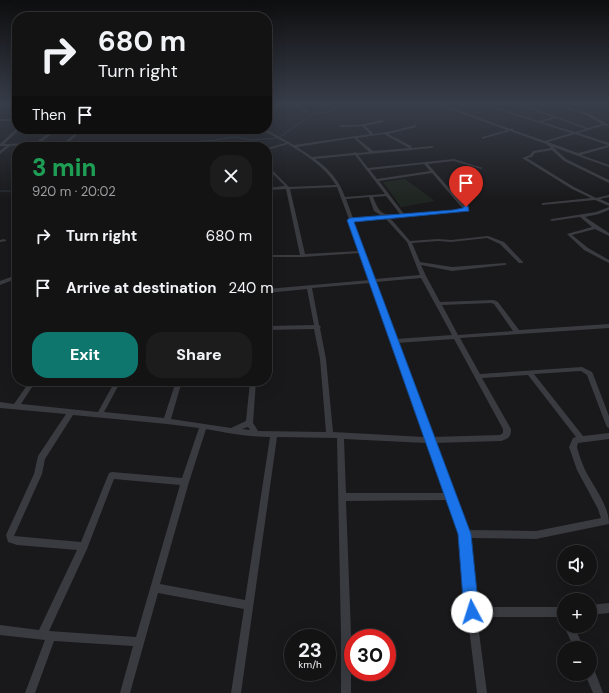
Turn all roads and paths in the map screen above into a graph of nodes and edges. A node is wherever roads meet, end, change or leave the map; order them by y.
1 (11, 135) edge
2 (48, 135) edge
3 (274, 135) edge
4 (370, 135) edge
5 (388, 135) edge
6 (492, 135) edge
7 (529, 135) edge
8 (568, 135) edge
9 (577, 135) edge
10 (354, 137) junction
11 (483, 138) dead end
12 (39, 142) edge
13 (546, 142) junction
14 (1, 145) edge
15 (9, 145) junction
16 (12, 145) edge
17 (291, 145) junction
18 (609, 145) edge
19 (432, 146) dead end
20 (410, 147) junction
21 (272, 148) edge
22 (552, 149) junction
23 (372, 152) junction
24 (0, 153) edge
25 (355, 153) junction
26 (578, 154) junction
27 (312, 158) junction
28 (425, 163) junction
29 (609, 166) edge
30 (480, 168) dead end
31 (368, 169) junction
32 (272, 170) edge
33 (432, 172) junction
34 (376, 180) junction
35 (609, 182) edge
36 (339, 186) junction
37 (287, 188) junction
38 (272, 189) edge
39 (387, 195) junction
40 (370, 196) junction
41 (609, 196) edge
42 (343, 198) junction
43 (596, 198) junction
44 (543, 204) dead end
45 (609, 207) edge
46 (403, 215) junction
47 (581, 216) junction
48 (388, 218) junction
49 (350, 220) junction
50 (552, 220) dead end
51 (596, 227) junction
52 (609, 235) edge
53 (409, 242) junction
54 (361, 252) junction
55 (272, 256) edge
56 (303, 256) junction
57 (521, 262) dead end
58 (609, 262) edge
59 (418, 263) junction
60 (505, 264) dead end
61 (424, 276) junction
62 (11, 279) dead end
63 (372, 282) junction
64 (0, 283) edge
65 (309, 287) junction
66 (272, 291) edge
67 (438, 304) junction
68 (609, 326) edge
69 (318, 327) junction
70 (272, 328) edge
71 (517, 332) junction
72 (456, 337) junction
73 (393, 341) junction
74 (529, 372) junction
75 (478, 376) junction
76 (30, 386) edge
77 (115, 386) edge
78 (178, 386) edge
79 (253, 386) edge
80 (0, 405) edge
81 (16, 406) junction
82 (71, 412) junction
83 (100, 414) junction
84 (167, 421) junction
85 (249, 423) junction
86 (609, 425) edge
87 (203, 427) junction
88 (230, 431) junction
89 (256, 434) junction
90 (274, 434) junction
91 (330, 434) junction
92 (340, 435) junction
93 (609, 436) edge
94 (581, 439) junction
95 (429, 440) junction
96 (185, 482) junction
97 (451, 496) junction
98 (342, 497) junction
99 (608, 521) edge
100 (464, 534) junction
101 (84, 546) junction
102 (156, 588) junction
103 (249, 605) junction
104 (609, 608) edge
105 (597, 609) edge
106 (472, 612) junction
107 (557, 613) edge
108 (0, 630) edge
109 (47, 636) junction
110 (139, 642) junction
111 (593, 681) edge
112 (30, 693) edge
113 (125, 693) edge
114 (236, 693) edge
115 (346, 693) edge
116 (482, 693) edge
117 (598, 693) edge

1 - 14 street
2 - 12 street
3 - 17 street
4 - 10 street
5 - 20 street
6 - 11 street
7 - 13 street
8 - 13 street
9 - 18 street
10 - 17 street
10 - 23 street
13 - 22 street
13 - 26 street
14 - 15 street
15 - 16 street
15 - 24 street
17 - 21 street
17 - 27 street
18 - 26 street
19 - 20 street
20 - 23 street
22 - 35 street
22 - 43 street
23 - 25 street
25 - 27 street
25 - 31 street
26 - 29 street
27 - 36 street
28 - 30 street
28 - 31 street
28 - 33 street
31 - 34 street
32 - 37 street
33 - 34 street
33 - 46 street
34 - 39 street
36 - 37 street
36 - 42 street
37 - 38 street
37 - 56 street
39 - 40 street
39 - 46 street
40 - 42 street
40 - 48 street
41 - 43 street
42 - 49 street
43 - 44 street
43 - 45 street
45 - 47 street
46 - 48 street
47 - 50 street
47 - 51 street
48 - 49 street
48 - 53 street
49 - 54 street
51 - 52 street
51 - 58 street
53 - 57 street
53 - 59 street
54 - 56 street
54 - 63 street
55 - 56 street
59 - 60 street
59 - 61 street
61 - 63 street
61 - 67 street
62 - 64 street
63 - 65 street
63 - 73 street
65 - 66 street
65 - 69 street
67 - 71 street
67 - 72 street
68 - 71 street
69 - 70 street
69 - 91 street
71 - 72 street
72 - 73 street
72 - 75 street
73 - 95 street
74 - 75 street
74 - 86 street
74 - 94 street
75 - 95 street
76 - 81 street
77 - 83 street
78 - 84 street
79 - 85 street
80 - 81 street
81 - 82 street
82 - 83 street
82 - 101 street
83 - 84 street
84 - 87 street
85 - 88 street
85 - 89 street
87 - 88 street
87 - 96 street
88 - 89 street
89 - 90 street
90 - 91 street
90 - 103 street
91 - 92 street
92 - 95 street
92 - 98 street
93 - 94 street
94 - 99 street
95 - 97 street
96 - 101 street
96 - 102 street
97 - 98 street
97 - 100 street
98 - 115 street
99 - 100 street
100 - 106 street
101 - 109 street
102 - 103 street
102 - 110 street
103 - 114 street
104 - 105 street
106 - 107 street
106 - 116 street
108 - 109 street
109 - 110 street
109 - 112 street
110 - 113 street
111 - 117 street

